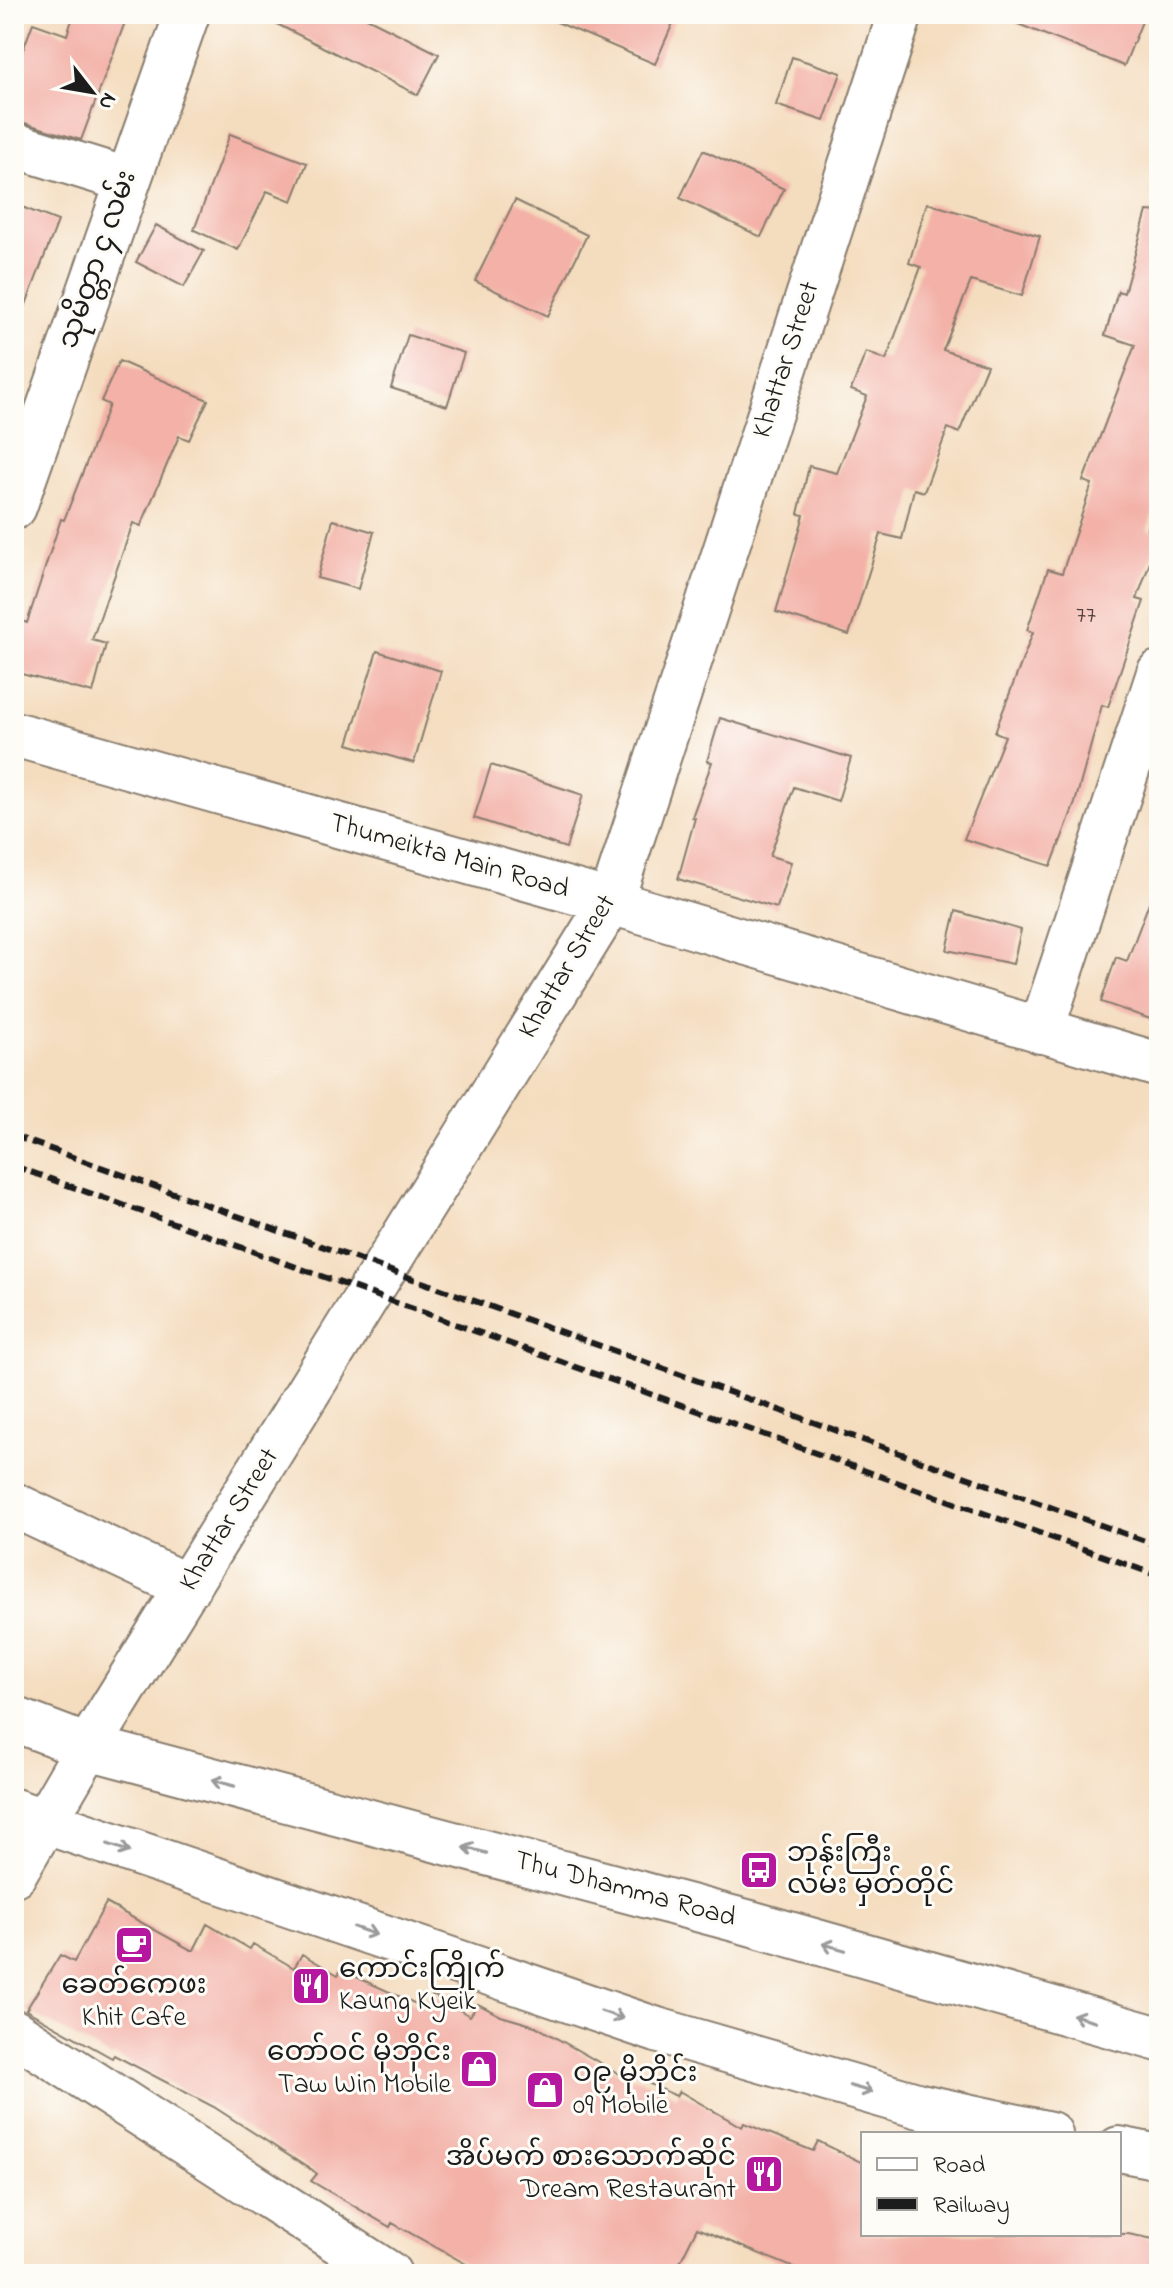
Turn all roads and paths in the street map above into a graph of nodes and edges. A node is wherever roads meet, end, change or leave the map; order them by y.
1 (187, 14) edge
2 (900, 14) edge
3 (14, 145) edge
4 (127, 180) junction
5 (14, 507) edge
6 (1159, 673) edge
7 (14, 734) edge
8 (611, 902) junction
9 (1041, 1031) junction
10 (1159, 1065) edge
11 (14, 1505) edge
12 (188, 1587) junction
13 (14, 1719) edge
14 (88, 1747) junction
15 (30, 1817) edge
16 (14, 1874) edge
17 (14, 2032) edge
18 (1159, 2039) edge
19 (1041, 2132) edge
20 (1121, 2149) edge
21 (1159, 2157) edge
22 (389, 2274) edge

1 - 4 street, သုမိတ္တာ ၄ လမ်း
2 - 8 street, Khattar Street
3 - 4 street
4 - 5 street, သုမိတ္တာ ၄ လမ်း
6 - 9 street
7 - 8 street, Thumeikta Main Road
8 - 9 street, Thumeikta Main Road
8 - 12 street, Khattar Street
9 - 10 street, Thumeikta Main Road
11 - 12 street
12 - 14 street, Khattar Street
13 - 14 street, Thu Dhamma Road
14 - 15 street, Khattar Street
18 -> 14 street, Thu Dhamma Road
15 - 16 street, Khattar Street
15 -> 19 street
17 - 22 street
20 - 21 street

